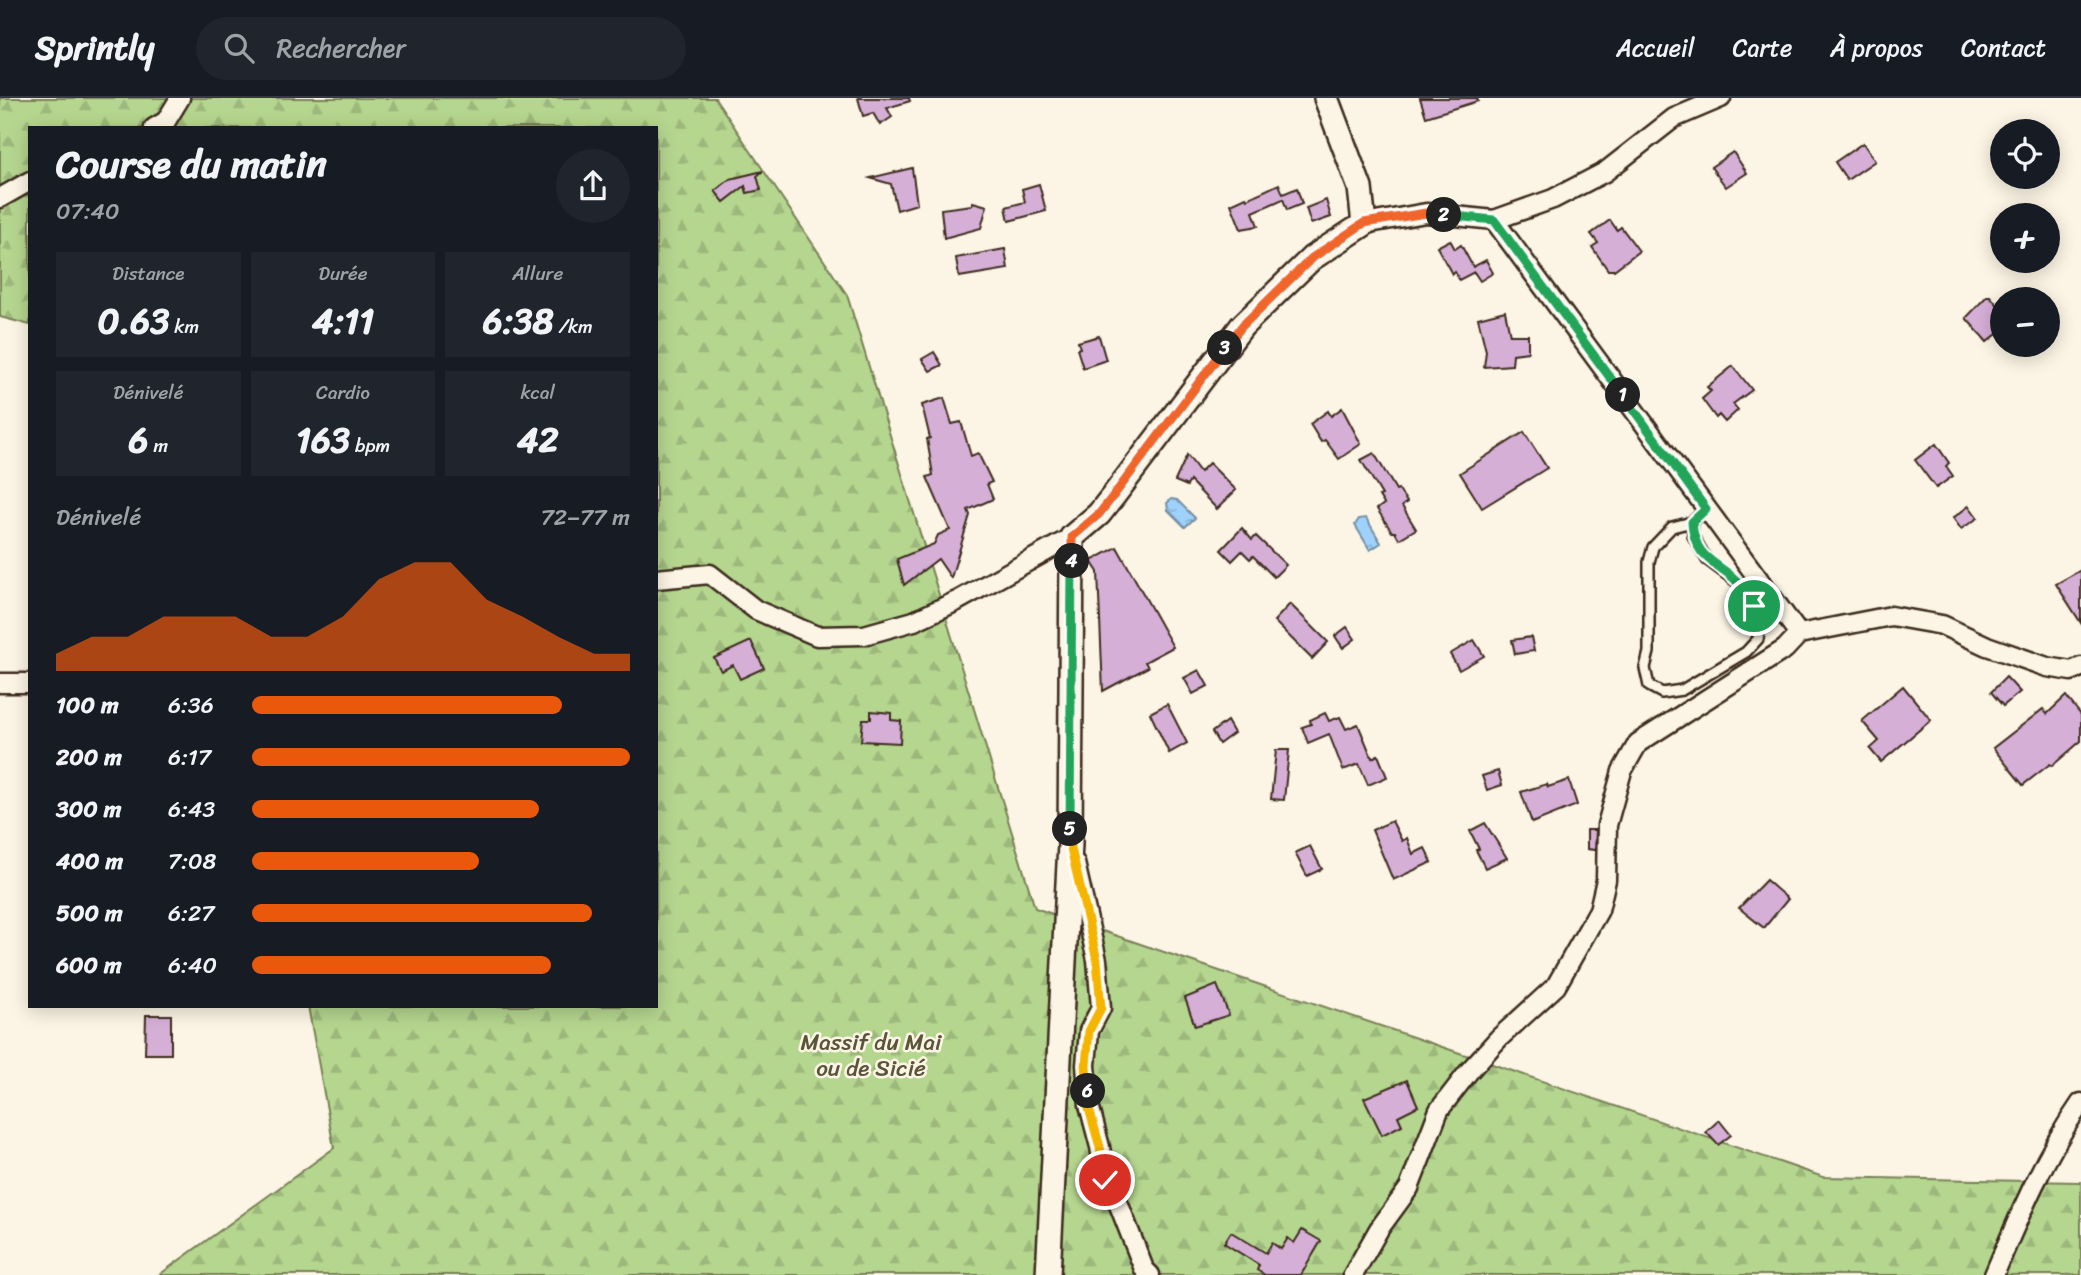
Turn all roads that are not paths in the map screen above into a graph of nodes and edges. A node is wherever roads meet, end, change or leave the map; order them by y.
1 (180, 98) edge
2 (1326, 98) edge
3 (1721, 98) edge
4 (157, 126) edge
5 (28, 182) edge
6 (0, 198) edge
7 (1494, 220) junction
8 (1364, 223) junction
9 (1706, 509) junction
10 (1692, 522) junction
11 (1072, 537) junction
12 (658, 579) edge
13 (1798, 635) junction
14 (2081, 667) edge
15 (0, 683) edge
16 (28, 683) edge
17 (1070, 844) junction
18 (2081, 1103) edge
19 (1048, 1275) edge
20 (1150, 1275) edge
21 (1353, 1275) edge
22 (1994, 1275) edge

1 - 4 street
2 - 8 street
3 - 7 street
5 - 6 street
7 - 8 street
7 - 9 street
8 - 11 street
9 - 10 lane
9 - 13 street
10 - 10 lane
11 - 12 street
11 - 17 street
13 - 14 street
13 - 21 street
15 - 16 street
17 - 19 street
17 - 20 street
18 - 22 street

